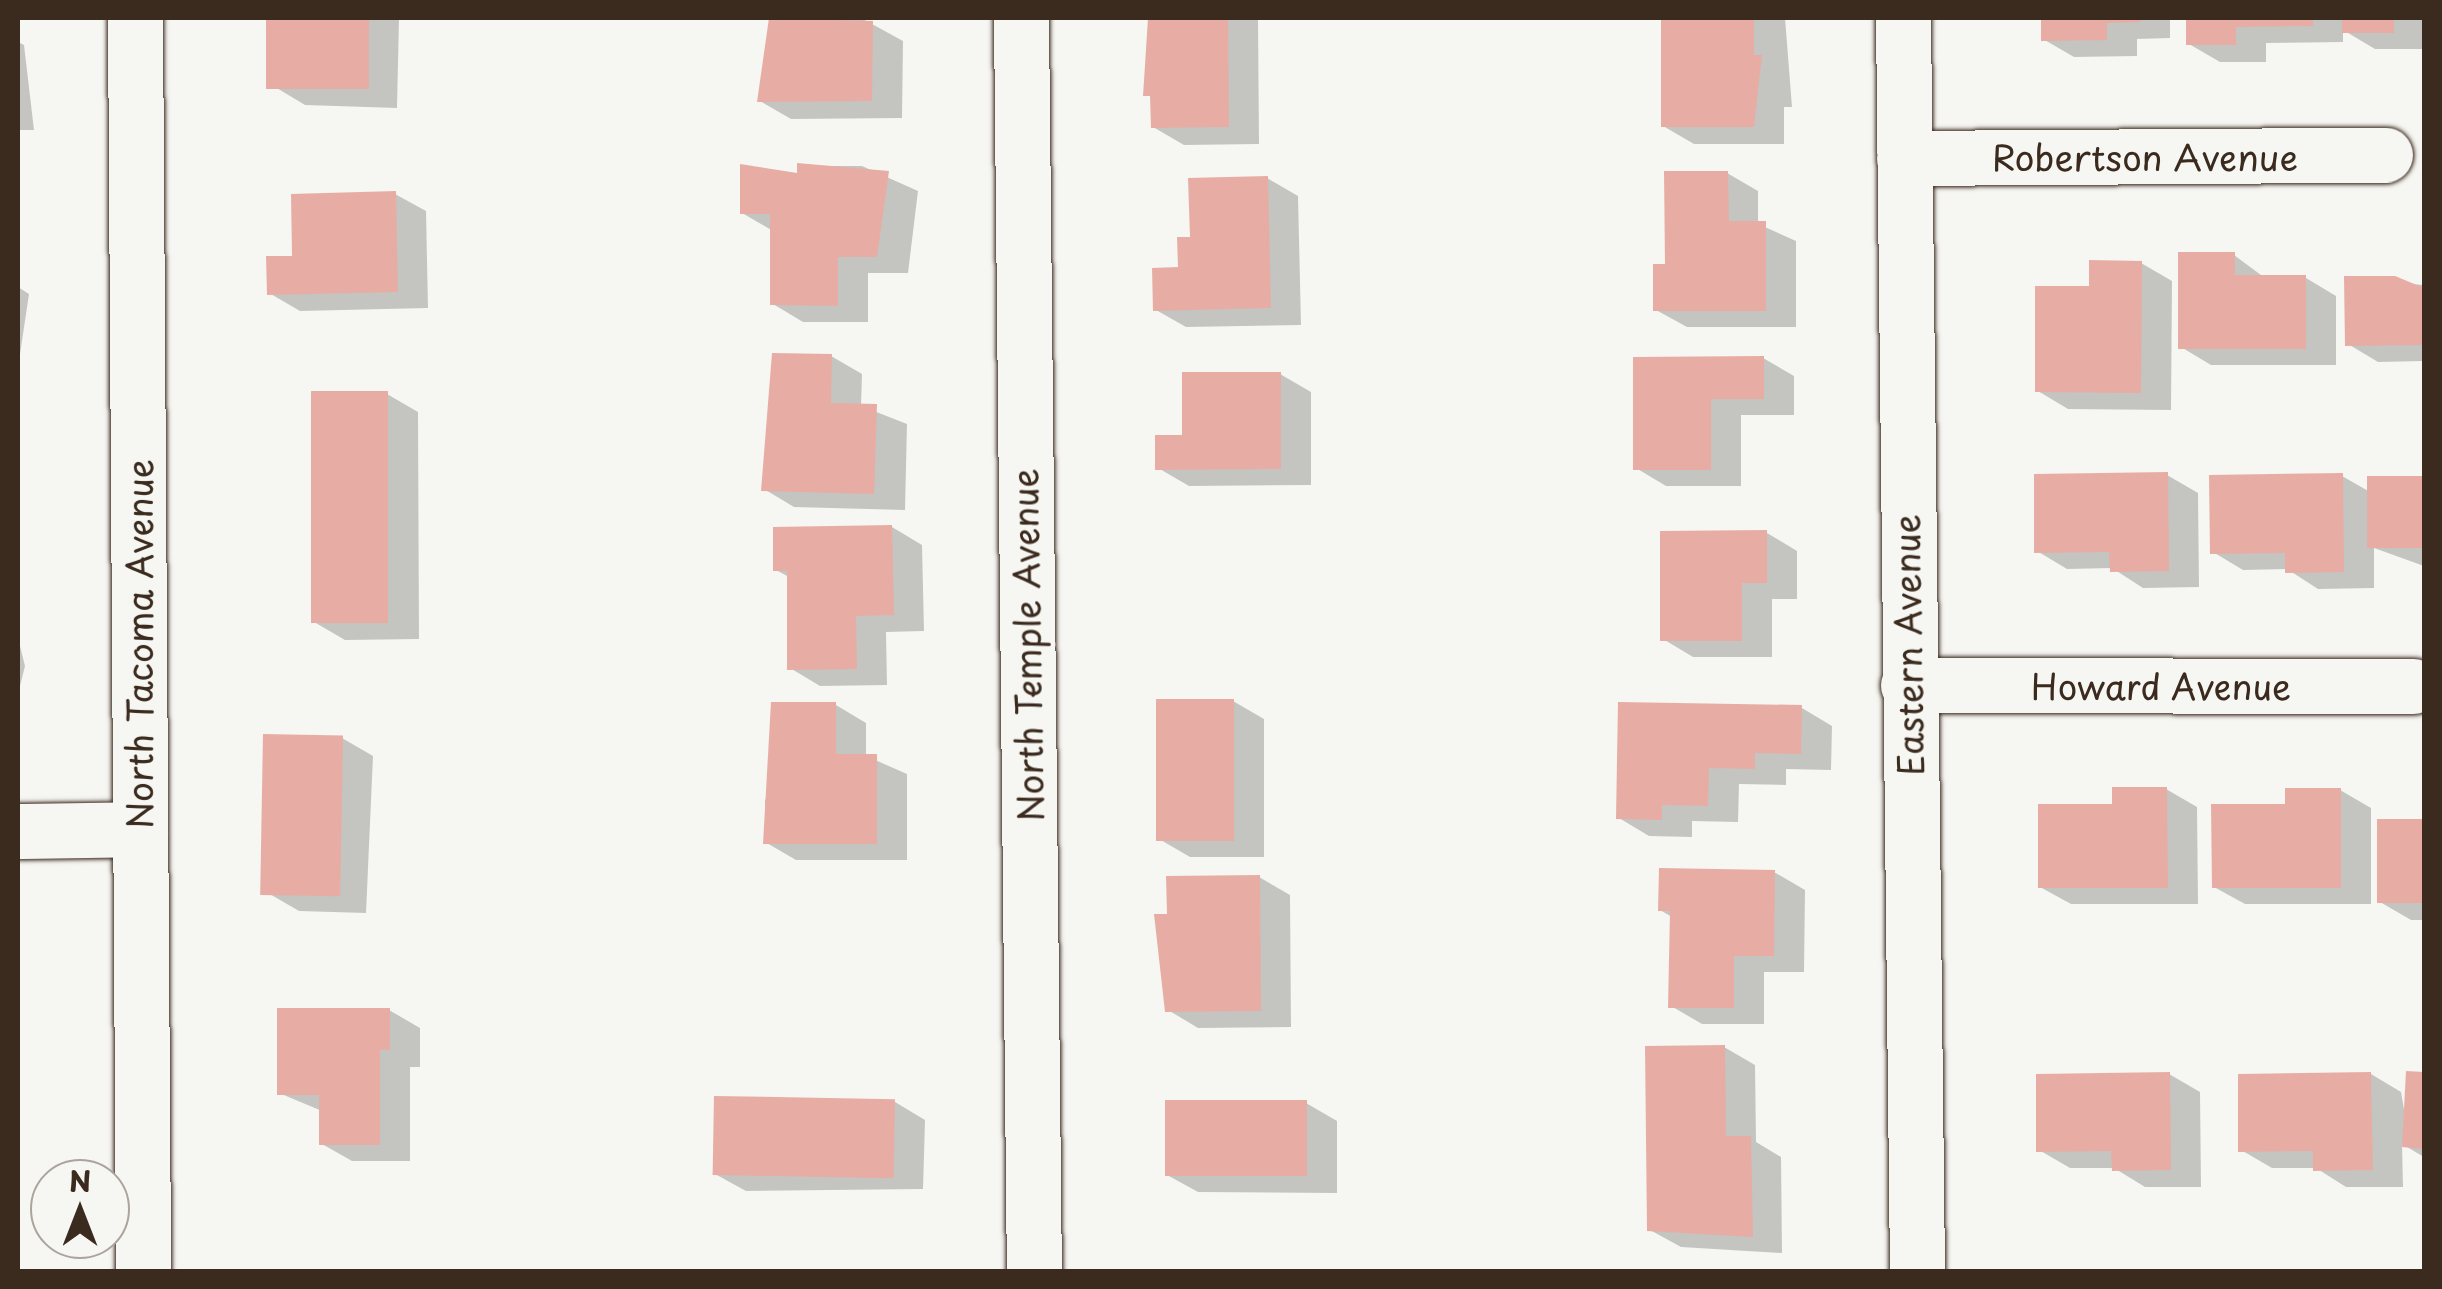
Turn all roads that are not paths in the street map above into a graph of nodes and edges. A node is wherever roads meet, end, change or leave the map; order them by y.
1 (135, 18) edge
2 (1020, 18) edge
3 (1903, 18) edge
4 (2385, 154) dead end
5 (1904, 158) junction
6 (1908, 685) junction
7 (2413, 686) dead end
8 (140, 829) junction
9 (18, 831) edge
10 (143, 1272) edge
11 (1034, 1272) edge
12 (1918, 1272) edge

1 - 8 street, North Tacoma Avenue
2 - 11 street, North Temple Avenue
3 - 5 street, Eastern Avenue
4 - 5 street, Robertson Avenue
5 - 6 street, Eastern Avenue
6 - 7 street, Howard Avenue
6 - 12 street, Eastern Avenue
8 - 9 street
8 - 10 street, North Tacoma Avenue

